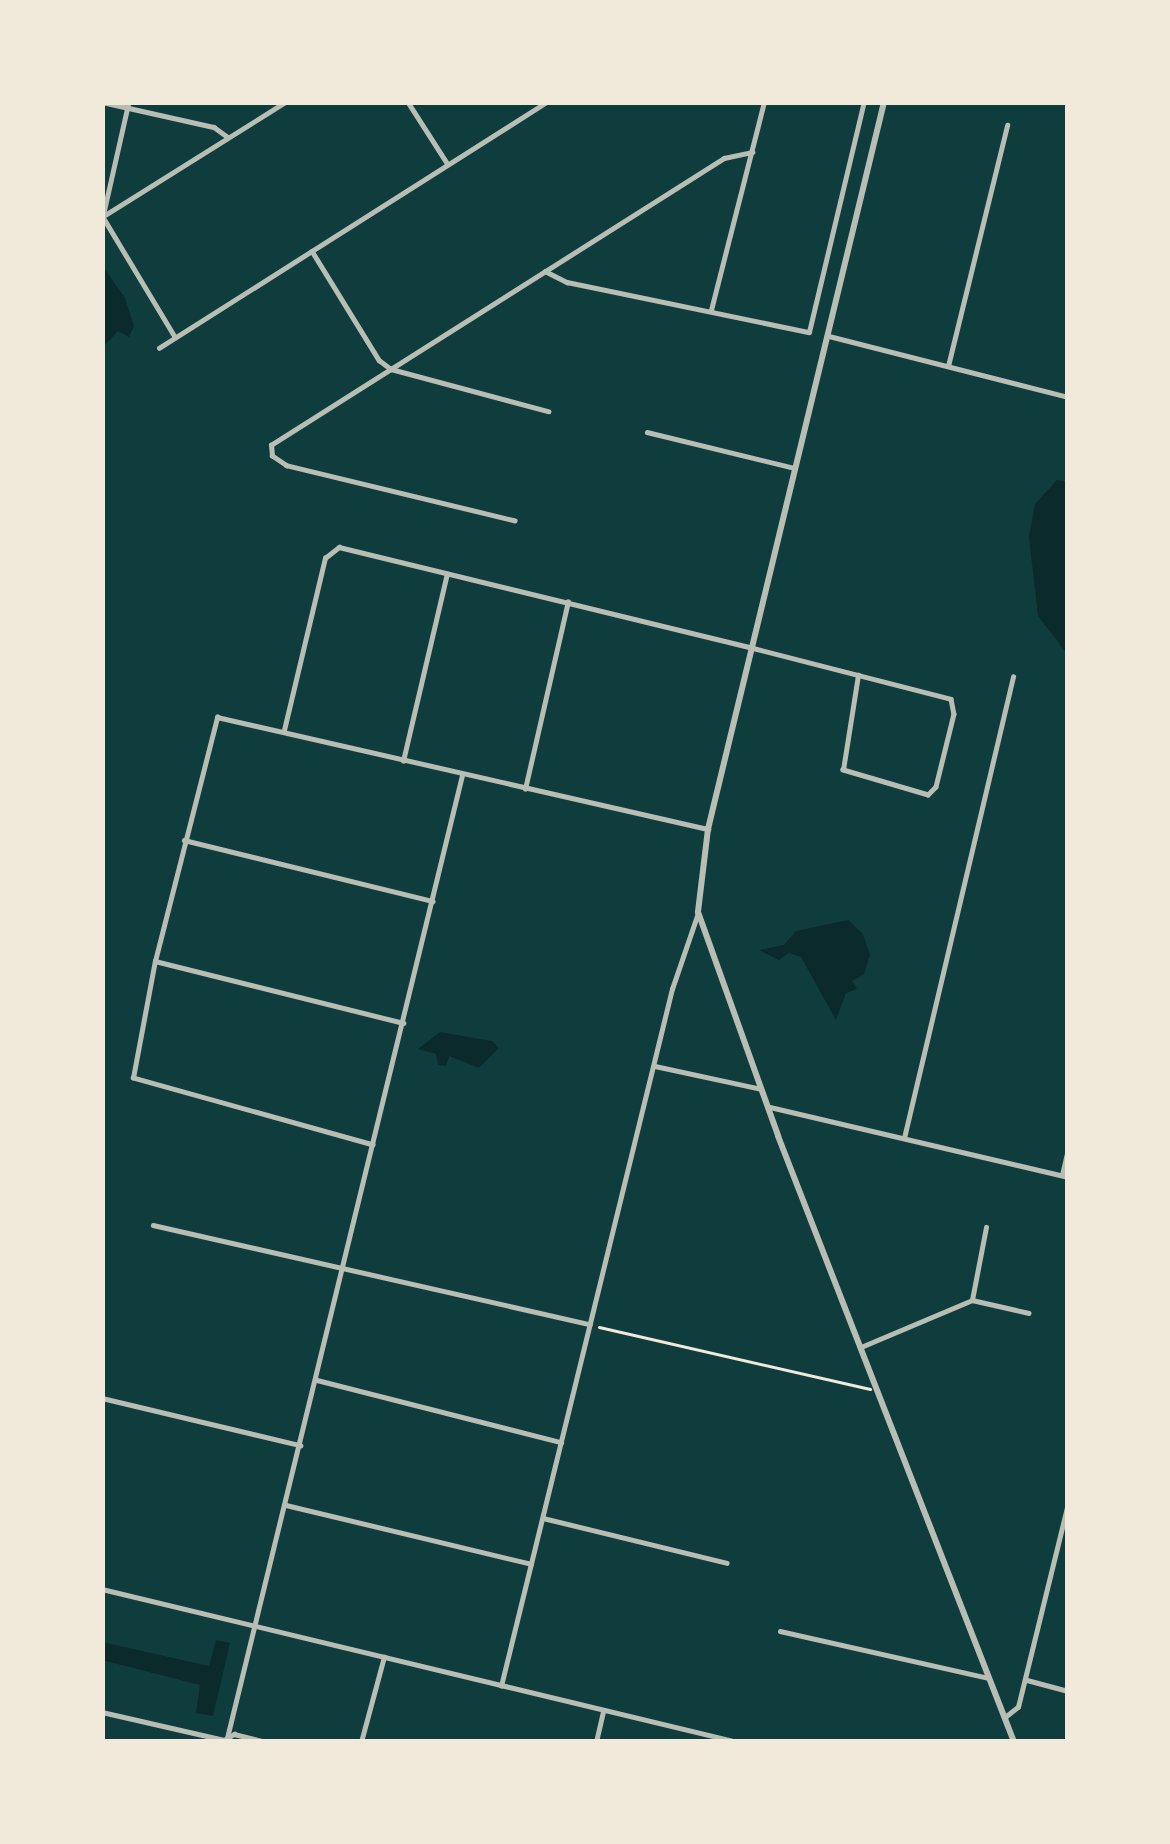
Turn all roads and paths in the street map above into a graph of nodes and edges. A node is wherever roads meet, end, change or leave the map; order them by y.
1 (102, 102) edge
2 (285, 102) edge
3 (408, 102) edge
4 (547, 102) edge
5 (764, 102) edge
6 (864, 102) edge
7 (884, 102) edge
8 (128, 105) edge
9 (1007, 125) dead end
10 (229, 138) junction
11 (752, 152) junction
12 (448, 164) junction
13 (103, 217) edge
14 (312, 251) junction
15 (545, 271) junction
16 (711, 310) junction
17 (827, 336) junction
18 (175, 337) junction
19 (159, 348) dead end
20 (948, 366) junction
21 (392, 369) junction
22 (1068, 397) edge
23 (548, 410) dead end
24 (647, 433) dead end
25 (795, 467) junction
26 (515, 521) dead end
27 (447, 573) junction
28 (568, 602) junction
29 (753, 648) junction
30 (858, 675) junction
31 (1013, 677) dead end
32 (283, 732) junction
33 (403, 761) junction
34 (462, 775) junction
35 (525, 789) junction
36 (708, 830) junction
37 (184, 840) junction
38 (433, 901) junction
39 (698, 912) junction
40 (155, 961) junction
41 (403, 1023) junction
42 (655, 1066) junction
43 (761, 1089) junction
44 (768, 1106) junction
45 (904, 1138) junction
46 (373, 1144) junction
47 (1068, 1150) edge
48 (1065, 1176) edge
49 (153, 1225) dead end
50 (986, 1227) dead end
51 (343, 1267) junction
52 (972, 1300) junction
53 (1029, 1312) dead end
54 (590, 1324) junction
55 (860, 1347) junction
56 (316, 1380) junction
57 (878, 1390) junction
58 (102, 1398) edge
59 (561, 1442) junction
60 (300, 1445) junction
61 (1068, 1504) edge
62 (286, 1505) junction
63 (543, 1518) junction
64 (728, 1563) dead end
65 (532, 1564) junction
66 (102, 1589) edge
67 (255, 1624) junction
68 (780, 1631) dead end
69 (384, 1657) junction
70 (989, 1678) junction
71 (1025, 1680) junction
72 (501, 1686) junction
73 (1068, 1691) edge
74 (604, 1710) junction
75 (102, 1712) edge
76 (1005, 1718) junction
77 (225, 1741) edge
78 (267, 1742) edge
79 (361, 1742) edge
80 (596, 1742) edge
81 (738, 1742) edge
82 (1014, 1742) edge

1 - 8 street
2 - 10 street
3 - 12 street
4 - 12 street
5 - 11 street
6 - 16 street
7 - 17 street
8 - 10 street
8 - 13 street
9 - 20 street
10 - 13 street
11 - 15 street
11 - 16 street
12 - 14 street
13 - 18 street
14 - 18 street
14 - 21 street
15 - 16 street
15 - 21 street
17 - 20 street
17 - 25 street
18 - 19 street
20 - 22 street
21 - 23 street
21 - 26 street
24 - 25 street
25 - 29 street
27 - 28 street
27 - 32 street
27 - 33 street
28 - 29 street
28 - 35 street
29 - 30 street
29 - 36 street
30 - 30 street
31 - 45 street
32 - 33 street
32 - 37 street
33 - 34 street
34 - 35 street
34 - 38 street
35 - 36 street
36 - 39 street
37 - 38 street
37 - 40 street
38 - 41 street
39 - 42 street
39 - 43 street
40 - 41 street
40 - 46 street
41 - 46 street
42 - 43 street
42 - 54 street
43 - 44 street
44 - 45 street
44 - 55 street
45 - 48 street
46 - 51 street
47 - 48 street
49 - 51 street
50 - 52 street
51 - 54 street
51 - 56 street
52 - 53 street
52 - 55 street
54 - 57 path
54 - 59 street
55 - 57 street
56 - 59 street
56 - 60 street
57 - 70 street
58 - 60 street
59 - 63 street
60 - 62 street
61 - 71 street
62 - 65 street
62 - 67 street
63 - 64 street
63 - 65 street
65 - 72 street
66 - 67 street
67 - 69 street
67 - 77 street
68 - 70 street
69 - 72 street
69 - 79 street
70 - 76 street
71 - 73 street
71 - 76 street
72 - 74 street
74 - 80 street
74 - 81 street
75 - 77 street
76 - 82 street
77 - 78 street

